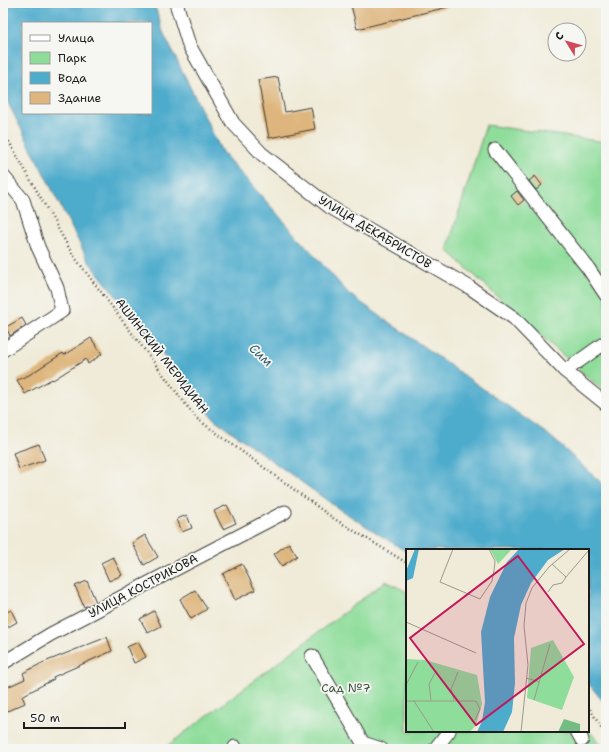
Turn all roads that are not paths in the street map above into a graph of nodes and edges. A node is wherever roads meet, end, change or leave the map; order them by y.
1 (176, 3) edge
2 (495, 150) dead end
3 (3, 176) edge
4 (606, 295) edge
5 (606, 342) edge
6 (3, 350) edge
7 (565, 371) junction
8 (606, 404) edge
9 (285, 512) dead end
10 (312, 656) dead end
11 (3, 662) edge
12 (448, 732) edge
13 (381, 749) edge
14 (435, 749) edge

1 - 7 street, УЛИЦА ДЕКАБРИСТОВ
2 - 4 street
3 - 6 street
5 - 7 street
7 - 8 street, УЛИЦА ДЕКАБРИСТОВ
9 - 11 street, УЛИЦА КОСТРИКОВА
10 - 13 street
12 - 14 street

